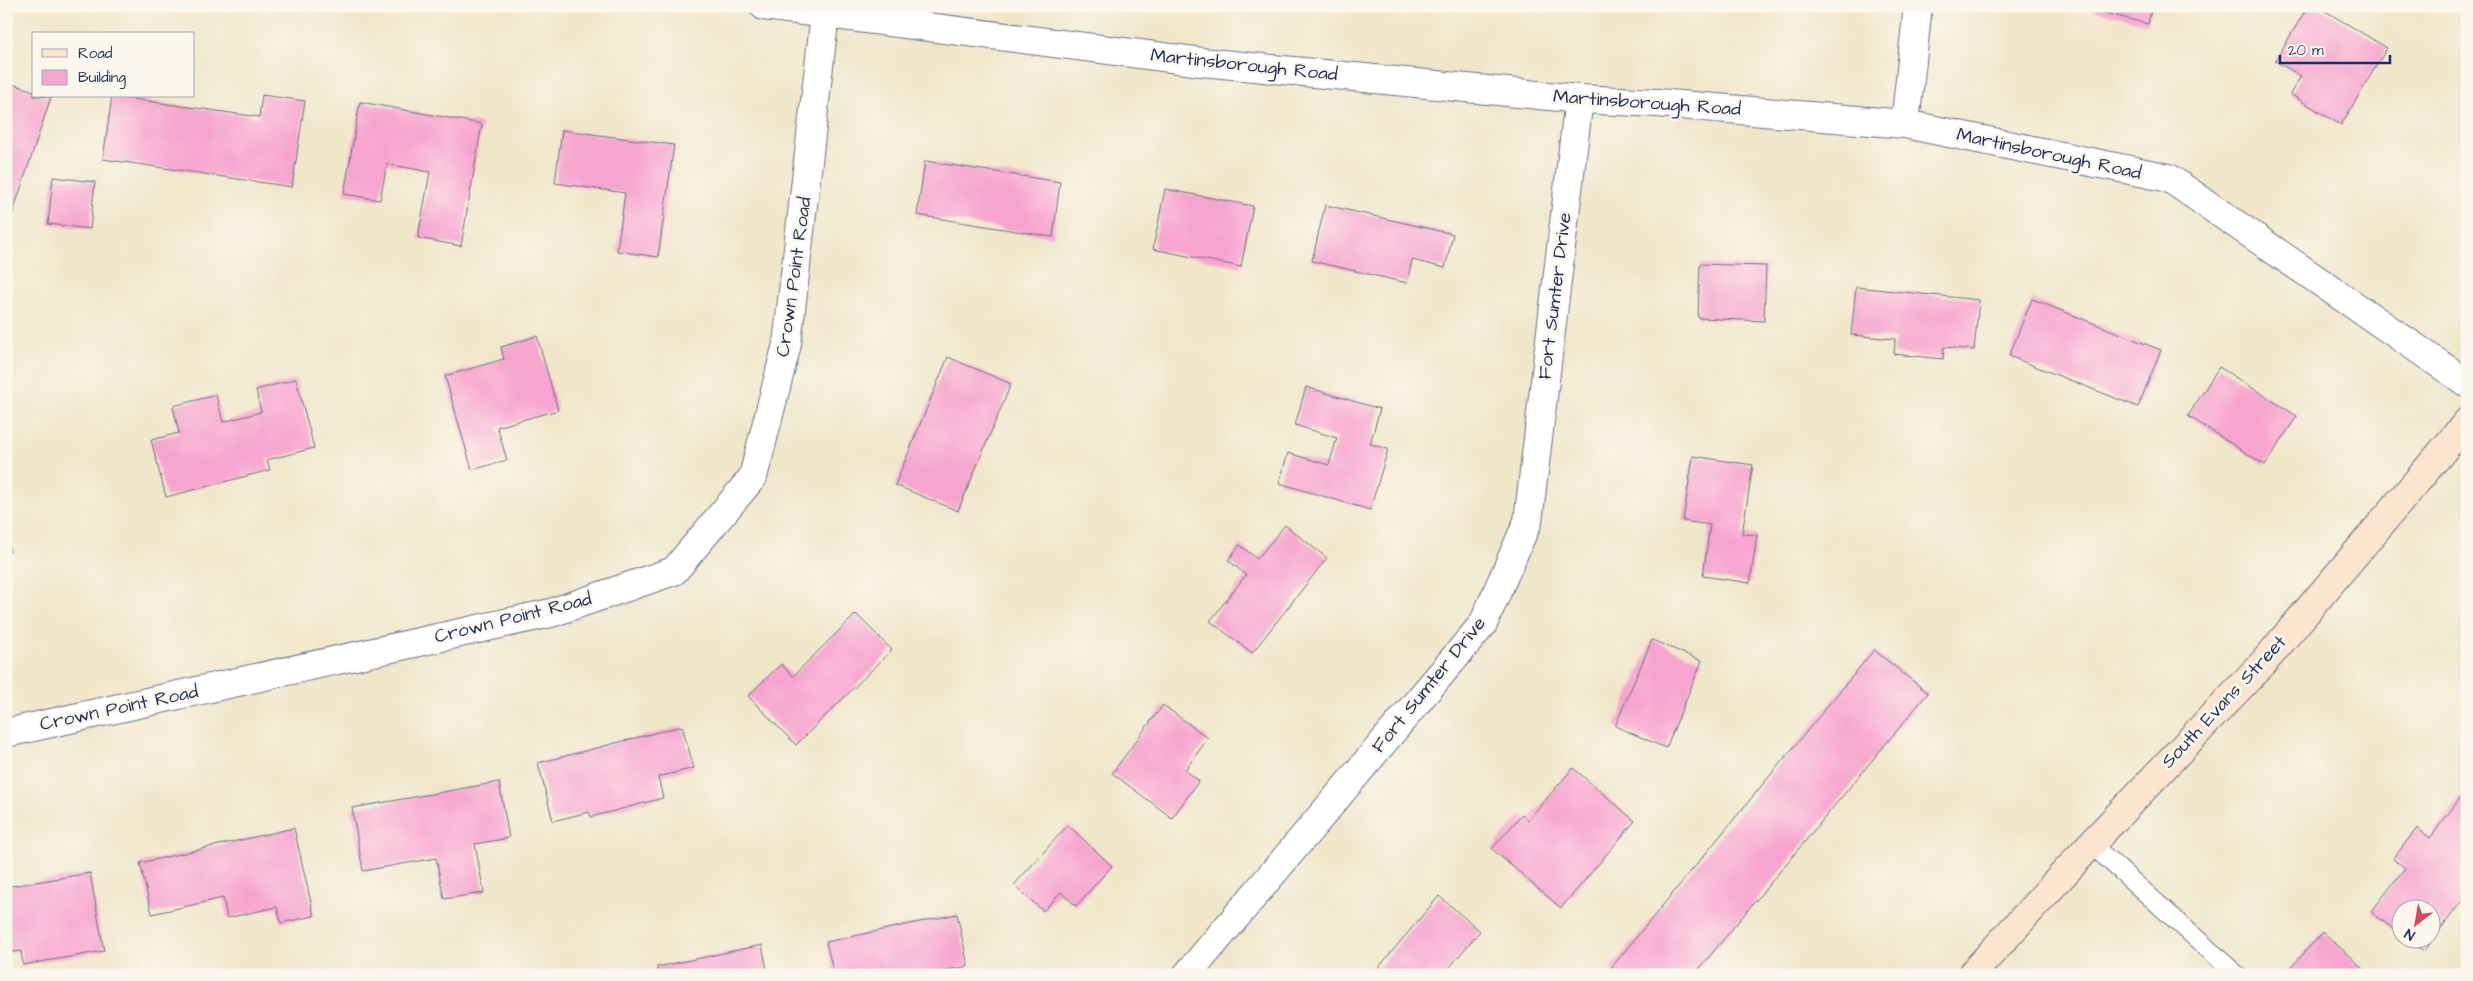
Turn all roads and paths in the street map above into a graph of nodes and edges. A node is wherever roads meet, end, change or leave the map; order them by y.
1 (764, 6) edge
2 (1918, 6) edge
3 (825, 14) junction
4 (1579, 99) junction
5 (1905, 124) junction
6 (2467, 383) edge
7 (2467, 422) edge
8 (6, 733) edge
9 (2090, 844) junction
10 (1187, 975) edge
11 (1971, 975) edge
12 (2237, 975) edge

1 - 3 street, Martinsborough Road
2 - 5 street
3 - 4 street, Martinsborough Road
3 - 8 street, Crown Point Road
4 - 5 street, Martinsborough Road
4 - 10 street, Fort Sumter Drive
5 - 6 street, Martinsborough Road
7 - 9 main road, South Evans Street
9 - 11 main road, South Evans Street
9 - 12 lane

